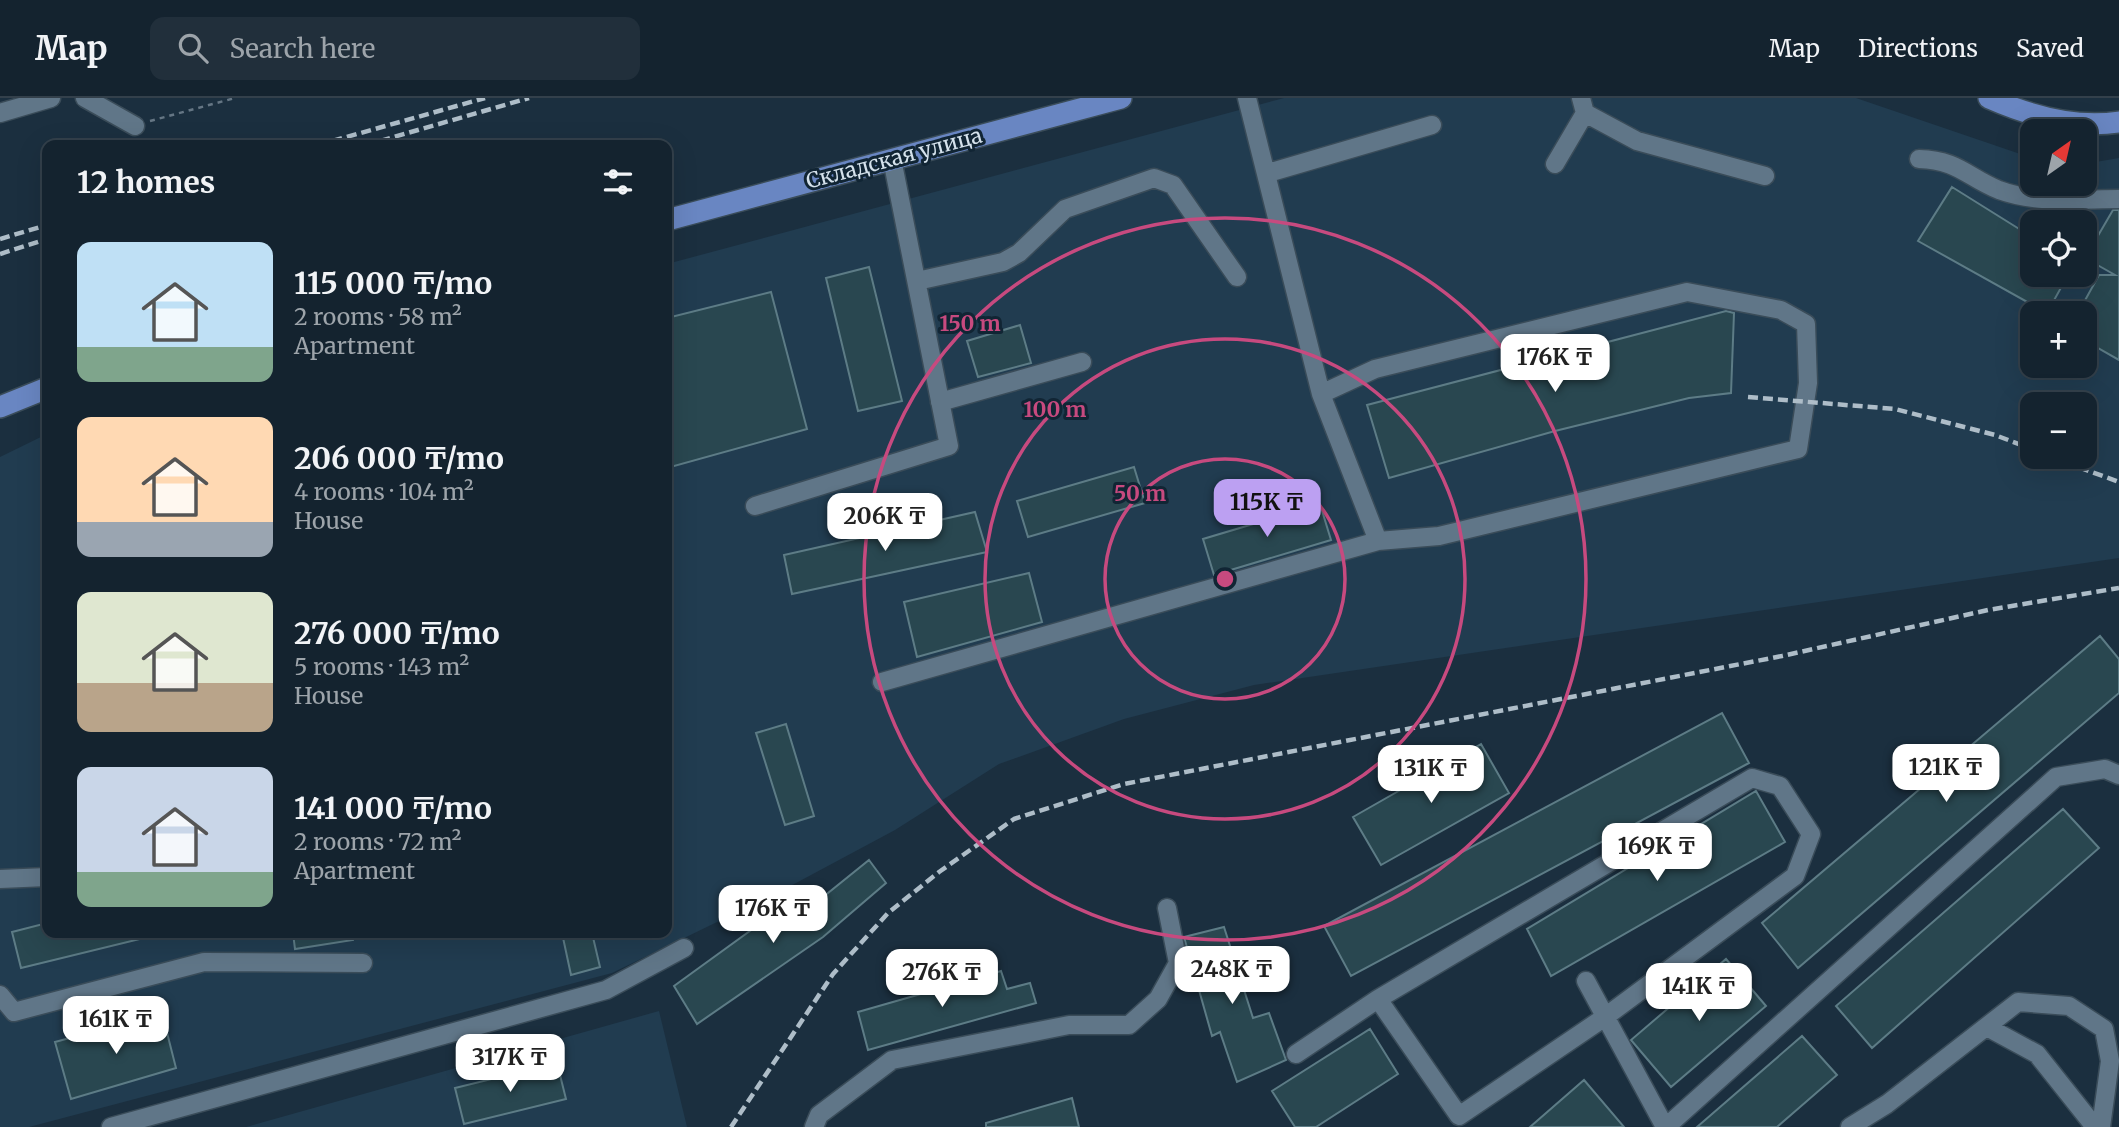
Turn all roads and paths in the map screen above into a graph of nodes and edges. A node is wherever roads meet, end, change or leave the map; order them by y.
1 (51, 98) edge
2 (85, 98) edge
3 (235, 98) edge
4 (1121, 98) edge
5 (1247, 98) edge
6 (1989, 98) edge
7 (1583, 106) edge
8 (0, 113) edge
9 (2119, 122) edge
10 (1432, 125) dead end
11 (135, 126) joint
12 (892, 159) junction
13 (1919, 159) dead end
14 (1555, 164) dead end
15 (1268, 173) junction
16 (1765, 176) dead end
17 (2119, 200) edge
18 (672, 219) edge
19 (1237, 277) dead end
20 (917, 281) junction
21 (1082, 362) dead end
22 (42, 389) edge
23 (1321, 394) junction
24 (940, 401) junction
25 (0, 407) edge
26 (755, 506) dead end
27 (1378, 541) junction
28 (882, 682) dead end
29 (2119, 775) edge
30 (42, 877) edge
31 (0, 879) edge
32 (1167, 908) dead end
33 (684, 948) dead end
34 (363, 963) dead end
35 (1586, 981) dead end
36 (0, 995) edge
37 (1378, 999) junction
38 (1605, 1017) junction
39 (1987, 1027) junction
40 (1296, 1054) dead end
41 (2114, 1056) edge
42 (2113, 1090) edge
43 (111, 1127) edge
44 (814, 1127) edge
45 (1665, 1127) edge
46 (1850, 1127) edge
47 (2095, 1127) edge
48 (2101, 1127) edge

1 - 8 lane
2 - 11 lane
3 - 11 path
4 - 12 main road, Складская улица
5 - 15 lane
6 - 9 main road
7 - 14 lane
7 - 16 lane
10 - 15 lane
12 - 18 main road, Складская улица
12 - 20 lane
13 - 17 lane
15 - 23 lane
19 - 20 lane
20 - 24 lane
21 - 24 lane
22 - 25 main road
23 - 27 lane
23 - 27 lane
24 - 26 lane
27 - 28 lane
29 - 45 lane
30 - 31 lane
32 - 44 lane
33 - 43 lane
34 - 36 lane
35 - 38 lane
37 - 38 lane
37 - 38 lane
37 - 40 lane
38 - 45 lane
39 - 41 lane
39 - 46 lane
39 - 47 lane
41 - 42 lane
42 - 48 lane

